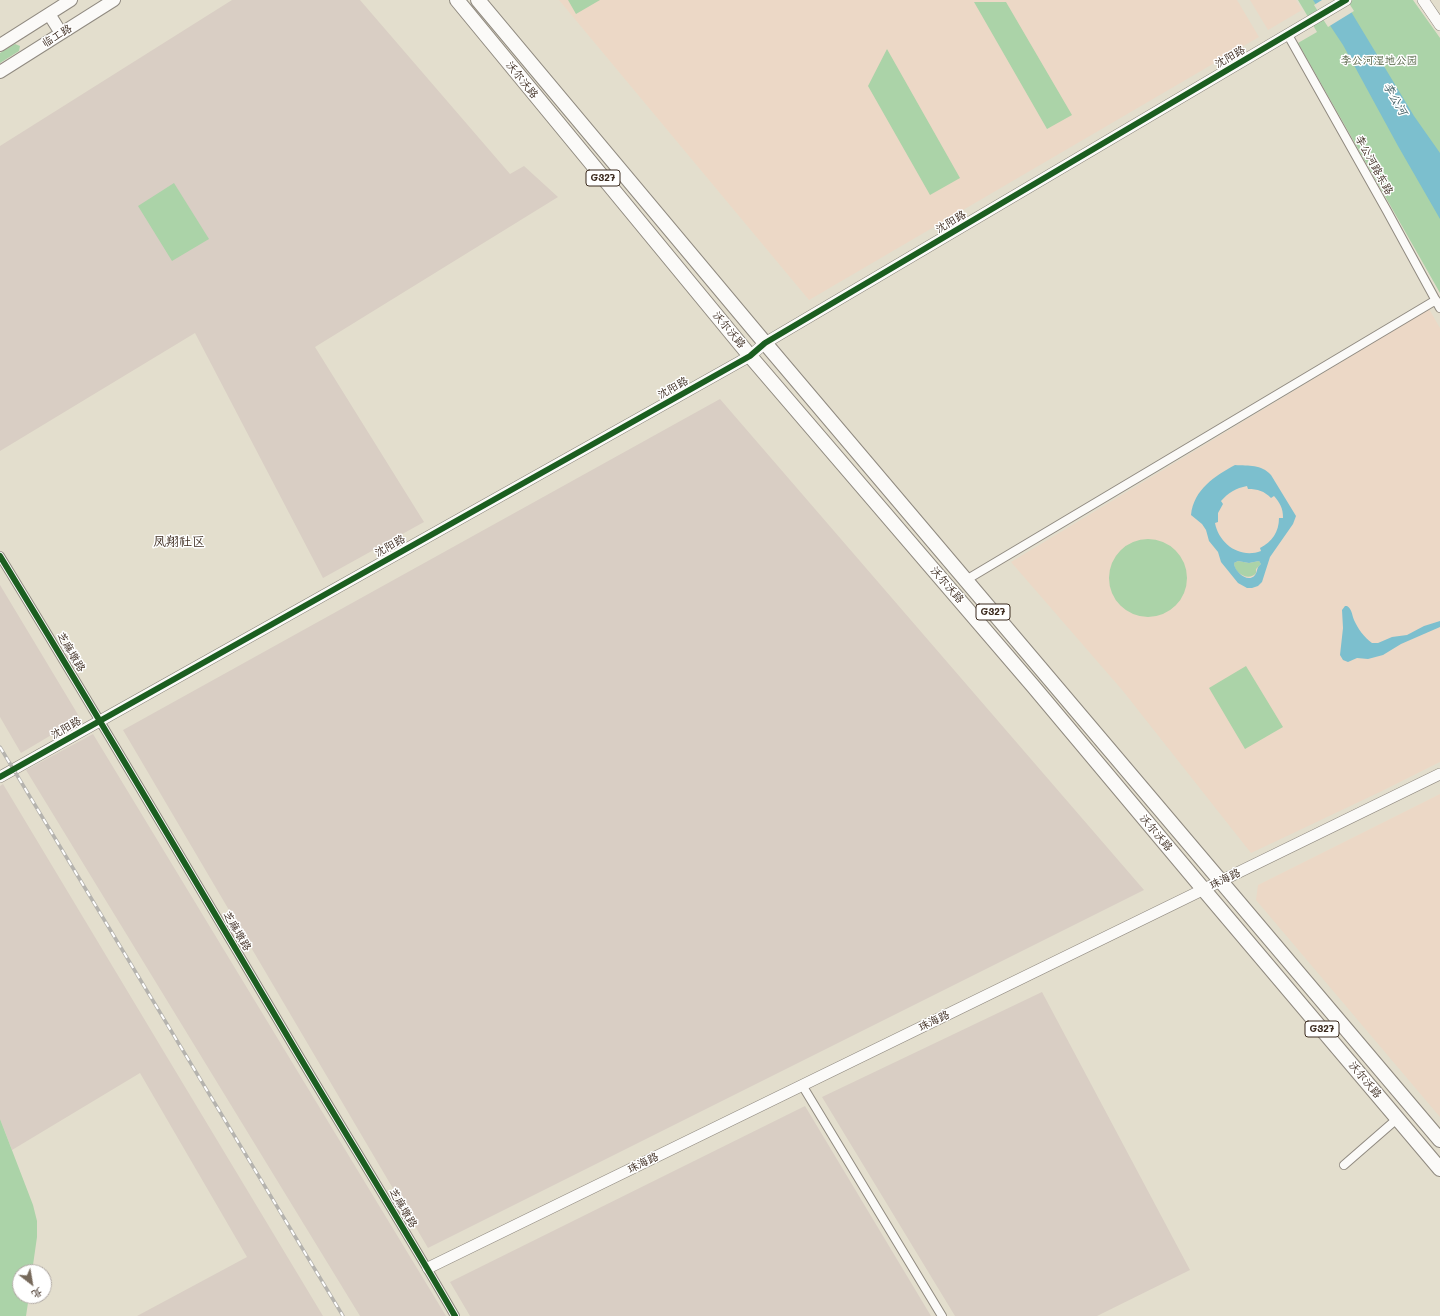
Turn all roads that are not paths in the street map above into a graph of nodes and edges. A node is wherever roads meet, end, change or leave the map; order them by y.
1 (71, 0) edge
2 (114, 0) edge
3 (457, 0) edge
4 (478, 0) edge
5 (1346, 0) edge
6 (1423, 0) edge
7 (49, 14) junction
8 (1440, 25) edge
9 (61, 33) junction
10 (1288, 35) junction
11 (0, 45) edge
12 (0, 72) edge
13 (1436, 300) junction
14 (1440, 308) edge
15 (766, 343) junction
16 (750, 356) junction
17 (0, 556) edge
18 (966, 580) junction
19 (100, 720) junction
20 (1440, 774) edge
21 (0, 777) edge
22 (1220, 881) junction
23 (1204, 890) junction
24 (802, 1085) junction
25 (1398, 1118) junction
26 (1440, 1140) edge
27 (1344, 1165) dead end
28 (1440, 1168) edge
29 (428, 1268) junction
30 (454, 1316) edge
31 (942, 1316) edge

1 - 7 main road, 临工路
2 - 9 main road, 临工路
3 - 16 highway, 沃尔沃路 / G327
4 - 15 highway, 沃尔沃路 / G327
5 - 10 street, 沈阳路
6 - 8 street
7 - 9 main road
7 - 11 main road, 临工路
9 - 12 main road, 临工路
10 - 13 street, 李公河路东路
10 - 15 street, 沈阳路
13 - 14 street, 李公河路东路
13 - 18 street
15 - 16 street, 沈阳路
15 - 18 highway, 沃尔沃路 / G327
16 - 19 street, 沈阳路
16 - 23 highway, 沃尔沃路 / G327
17 - 19 street, 芝麻墩路
18 - 22 highway, 沃尔沃路 / G327
19 - 21 street, 沈阳路
19 - 29 street, 芝麻墩路
20 - 22 street, 珠海路
22 - 23 street, 珠海路
22 - 26 highway, 沃尔沃路 / G327
23 - 24 street, 珠海路
23 - 25 highway, 沃尔沃路 / G327
24 - 29 street, 珠海路
24 - 31 street
25 - 27 street
25 - 28 highway, 沃尔沃路 / G327
29 - 30 street, 芝麻墩路

